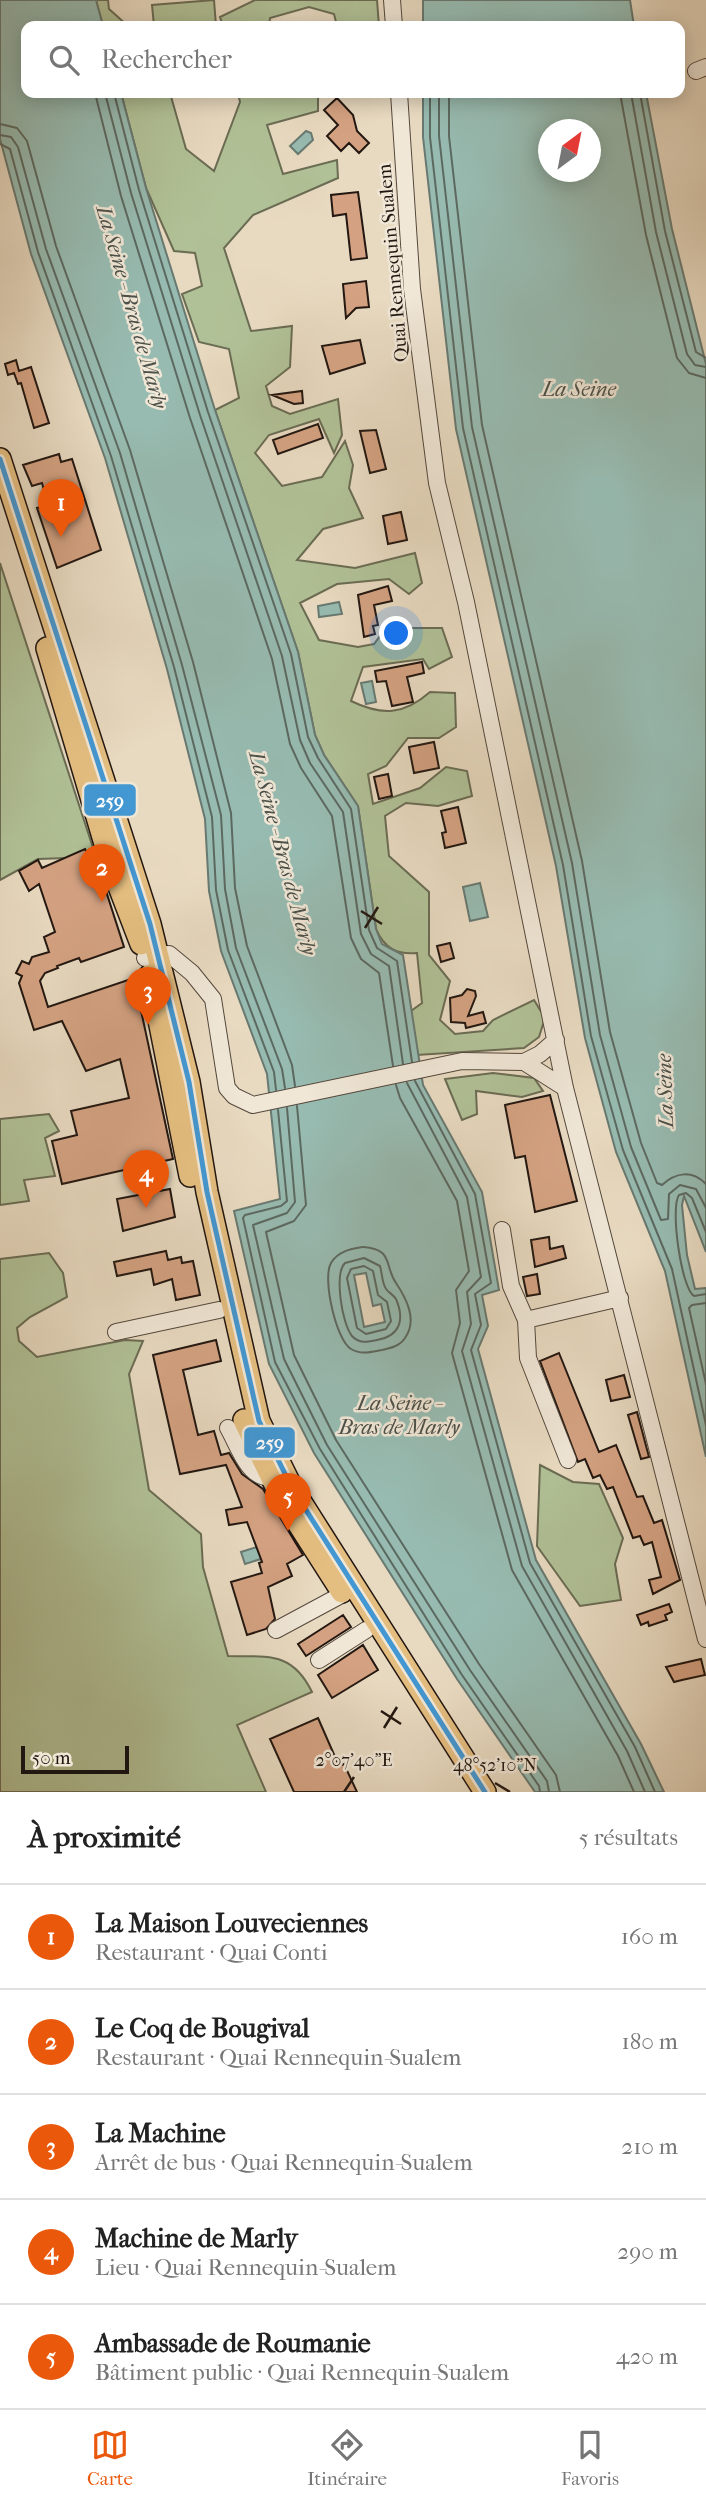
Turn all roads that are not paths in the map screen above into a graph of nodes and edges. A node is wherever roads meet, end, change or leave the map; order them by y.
1 (392, 0) edge
2 (394, 21) edge
3 (399, 98) edge
4 (0, 459) edge
5 (0, 501) edge
6 (117, 850) junction
7 (151, 956) junction
8 (192, 973) junction
9 (160, 992) junction
10 (556, 1040) junction
11 (524, 1062) junction
12 (565, 1088) junction
13 (502, 1230) dead end
14 (620, 1298) junction
15 (219, 1310) junction
16 (526, 1320) junction
17 (116, 1332) dead end
18 (228, 1428) dead end
19 (568, 1460) dead end
20 (270, 1477) junction
21 (343, 1594) junction
22 (276, 1630) dead end
23 (366, 1630) junction
24 (706, 1639) edge
25 (319, 1660) dead end
26 (468, 1792) edge
27 (485, 1792) edge

1 - 2 street
3 - 10 street, Quai Rennequin Sualem
4 - 6 main road
5 - 6 main road
6 - 7 main road
7 - 8 street
7 - 9 main road
8 - 9 street
8 - 11 street
9 - 15 main road
9 - 27 main road
10 - 11 street
10 - 12 street, Quai Rennequin Sualem
11 - 12 street
12 - 14 street, Quai Rennequin Sualem
13 - 16 street
14 - 16 street
14 - 24 street, Quai Rennequin Sualem
15 - 17 street
15 - 20 main road
16 - 19 street
18 - 20 street
20 - 21 main road
21 - 22 street
21 - 23 main road
23 - 25 street
23 - 26 main road

